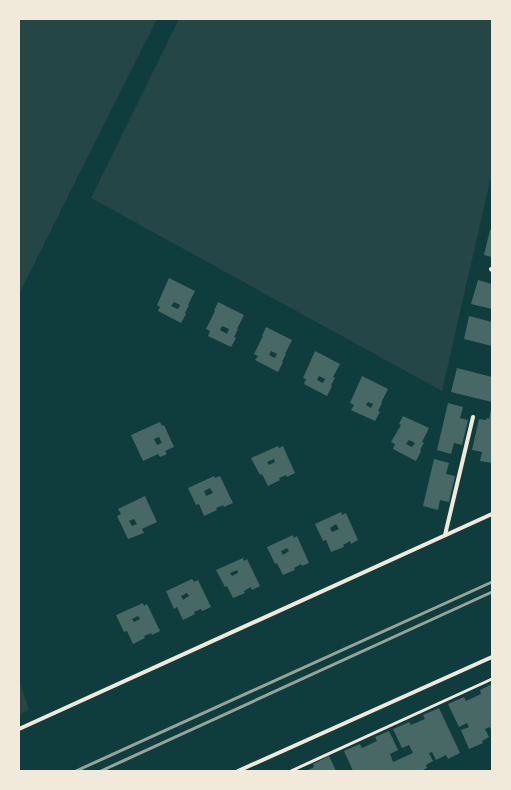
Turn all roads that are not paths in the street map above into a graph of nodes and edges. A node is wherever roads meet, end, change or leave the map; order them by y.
1 (473, 417) dead end
2 (492, 514) edge
3 (445, 535) junction
4 (492, 657) edge
5 (492, 679) edge
6 (19, 729) edge
7 (238, 771) edge
8 (291, 771) edge

1 - 3 street
2 - 3 street
3 - 6 street
4 - 7 street
5 - 8 lane

